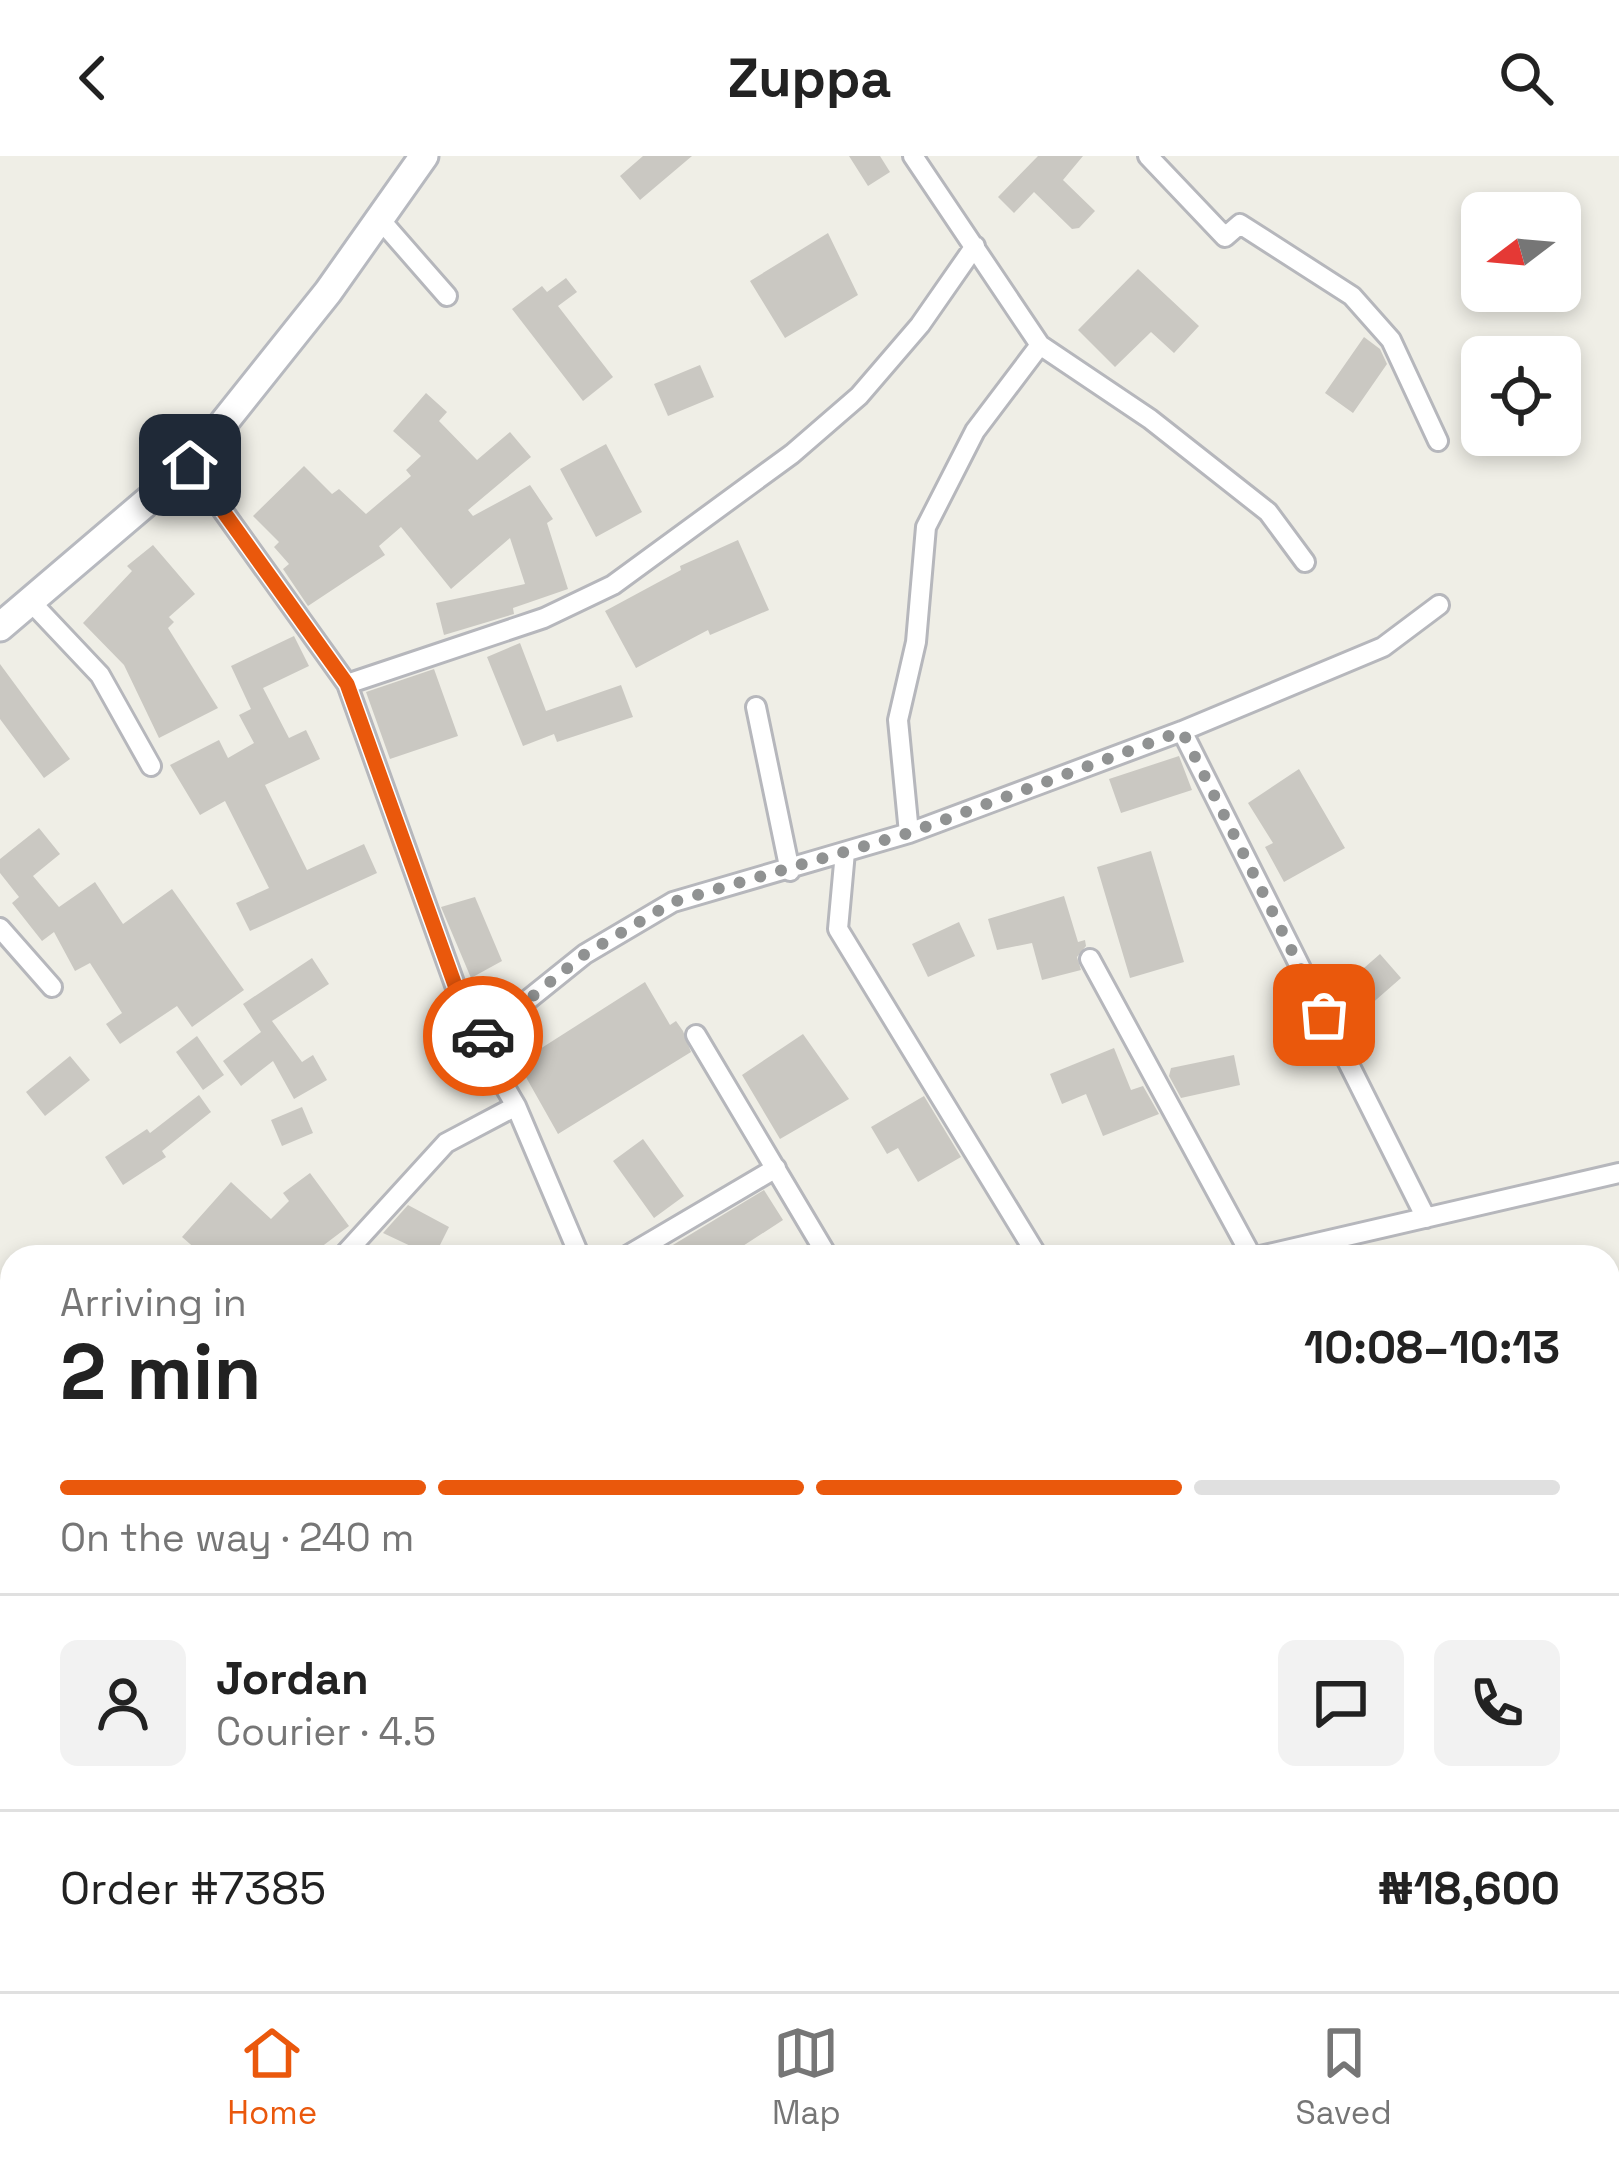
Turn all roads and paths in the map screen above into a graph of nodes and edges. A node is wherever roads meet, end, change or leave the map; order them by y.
1 (424, 156) edge
2 (913, 156) edge
3 (1148, 156) edge
4 (377, 216) junction
5 (975, 246) junction
6 (447, 296) dead end
7 (1040, 345) junction
8 (1438, 441) dead end
9 (190, 465) junction
10 (1305, 562) dead end
11 (32, 603) junction
12 (1439, 605) dead end
13 (0, 627) edge
14 (347, 684) junction
15 (756, 706) dead end
16 (1182, 731) junction
17 (151, 766) dead end
18 (909, 833) junction
19 (844, 852) junction
20 (790, 871) junction
21 (0, 928) edge
22 (1090, 959) dead end
23 (52, 987) dead end
24 (696, 1035) dead end
25 (478, 1040) junction
26 (516, 1106) junction
27 (776, 1168) junction
28 (1619, 1173) edge
29 (1426, 1218) junction
30 (353, 1245) edge
31 (575, 1245) edge
32 (645, 1245) edge
33 (820, 1245) edge
34 (1031, 1245) edge
35 (1247, 1245) edge
36 (1307, 1245) edge

1 - 4 main road
2 - 5 street
3 - 8 street
4 - 6 street
4 - 9 main road
5 - 7 street
5 - 14 street
7 - 10 street
7 - 18 street
9 - 11 main road
9 - 14 street
11 - 13 main road
11 - 17 street
12 - 16 street
14 - 25 street
15 - 20 street
16 - 18 street
16 - 29 street
18 - 19 street
19 - 20 street
19 - 34 street
20 - 25 street
21 - 23 street
22 - 35 street
24 - 27 street
25 - 26 street
26 - 30 street
26 - 31 street
27 - 32 street
27 - 33 street
28 - 29 street
29 - 36 street

